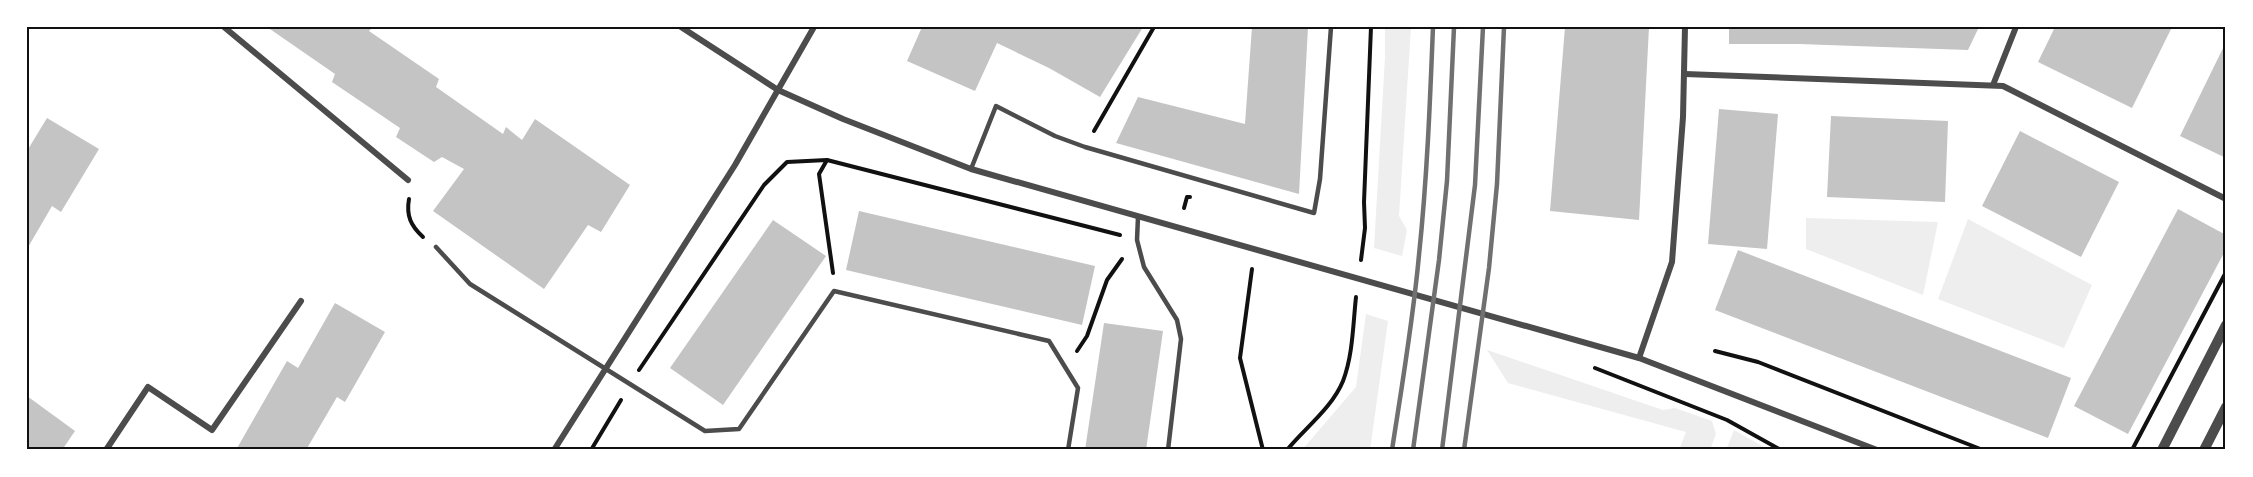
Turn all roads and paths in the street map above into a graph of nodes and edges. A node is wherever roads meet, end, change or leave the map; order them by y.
1 (225, 27) edge
2 (681, 27) edge
3 (814, 27) edge
4 (1154, 27) edge
5 (1330, 27) edge
6 (1371, 27) edge
7 (1685, 27) edge
8 (2016, 27) edge
9 (1685, 74) junction
10 (1993, 85) junction
11 (778, 90) junction
12 (1085, 147) junction
13 (827, 160) junction
14 (971, 169) junction
15 (408, 180) dead end
16 (410, 196) dead end
17 (1187, 197) dead end
18 (2226, 199) edge
19 (1184, 208) dead end
20 (1138, 217) junction
21 (1365, 228) dead end
22 (1137, 240) junction
23 (436, 247) joint
24 (1263, 272) dead end
25 (2226, 272) edge
26 (834, 291) junction
27 (1353, 297) dead end
28 (1364, 300) dead end
29 (301, 301) dead end
30 (2226, 326) edge
31 (1715, 351) dead end
32 (1639, 358) junction
33 (1348, 361) dead end
34 (1587, 365) dead end
35 (605, 368) junction
36 (1065, 368) junction
37 (630, 384) junction
38 (2226, 407) edge
39 (106, 450) edge
40 (554, 450) edge
41 (591, 450) edge
42 (1068, 450) edge
43 (1168, 450) edge
44 (1263, 450) edge
45 (1287, 450) edge
46 (1781, 450) edge
47 (1877, 450) edge
48 (1983, 450) edge
49 (2132, 450) edge
50 (2162, 450) edge
51 (2205, 450) edge

1 - 15 street
2 - 11 street
3 - 11 street
4 - 12 path
5 - 12 lane
6 - 21 path
7 - 9 street
8 - 10 street
9 - 10 street
9 - 32 street
10 - 18 street
11 - 14 street
11 - 35 street
12 - 14 lane
13 - 22 path
13 - 26 path
13 - 37 path
14 - 20 street
16 - 23 path
17 - 19 path
20 - 22 lane
20 - 32 street
22 - 36 path
22 - 43 lane
23 - 35 lane
24 - 44 path
25 - 49 path
26 - 36 lane
26 - 37 lane
27 - 28 path
29 - 39 street
30 - 50 street
31 - 48 path
32 - 47 street
33 - 45 path
34 - 46 path
35 - 37 lane
35 - 40 street
36 - 42 lane
37 - 41 path
38 - 51 street

